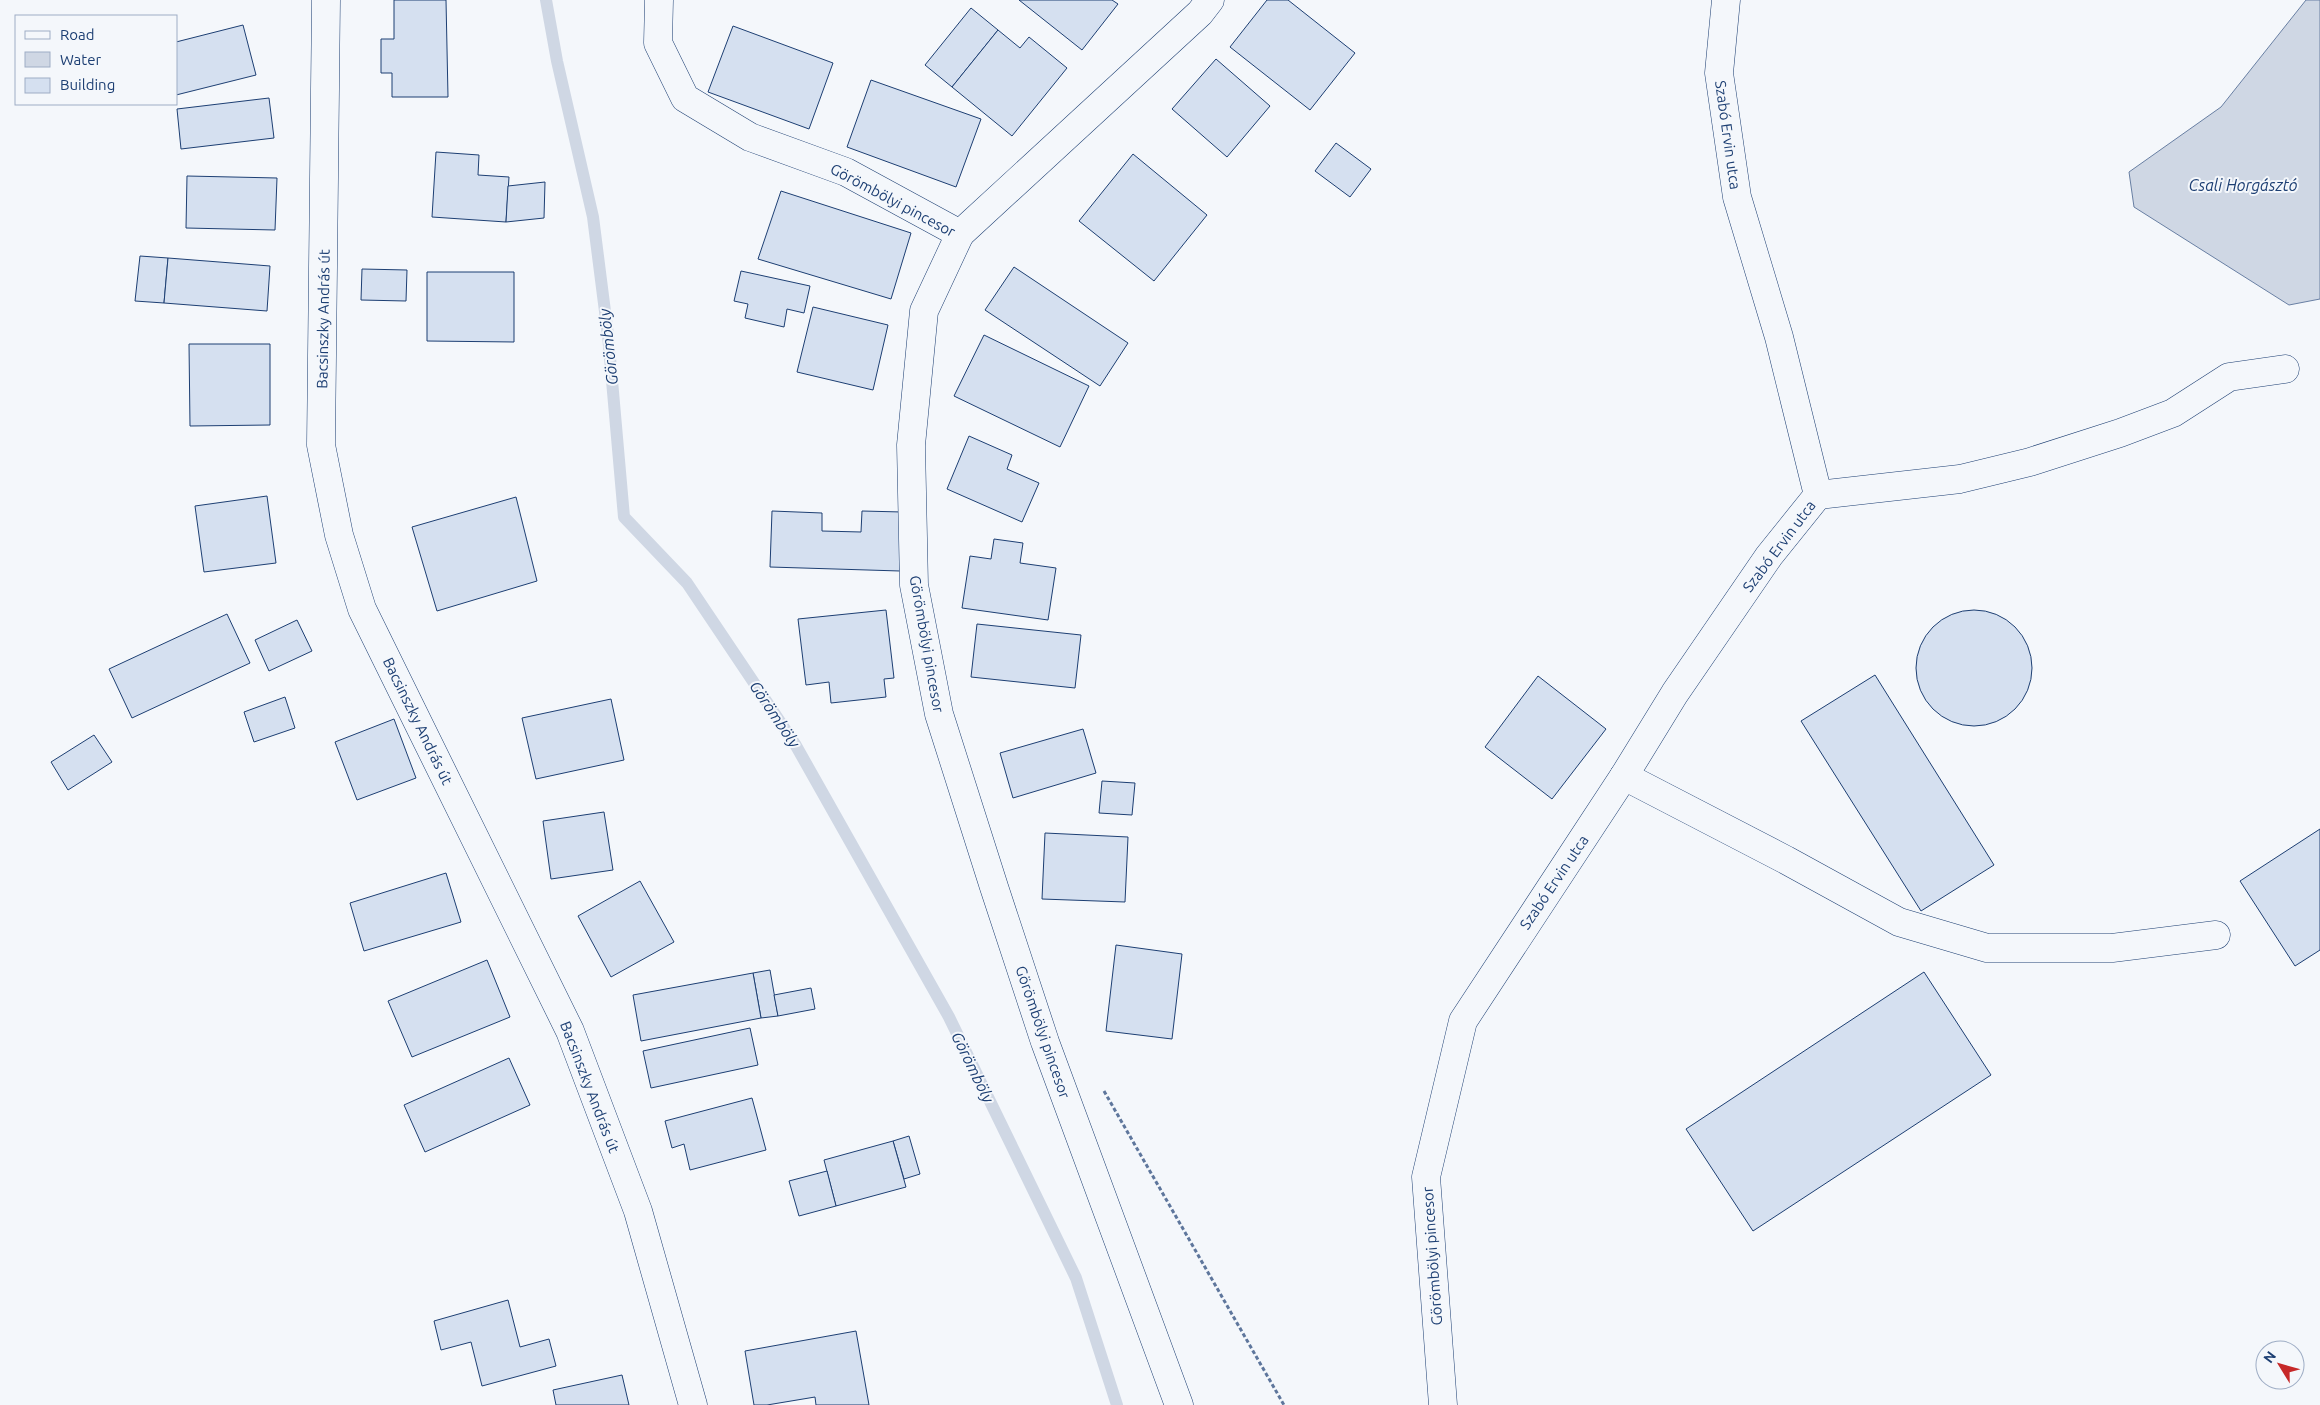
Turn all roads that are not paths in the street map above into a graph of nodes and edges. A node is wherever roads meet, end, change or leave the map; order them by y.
1 (326, 0) edge
2 (658, 0) edge
3 (1210, 0) edge
4 (1726, 0) edge
5 (960, 234) junction
6 (2285, 369) dead end
7 (1818, 495) junction
8 (1624, 776) junction
9 (2216, 935) dead end
10 (1463, 1021) joint
11 (693, 1405) edge
12 (1179, 1405) edge
13 (1443, 1405) edge

1 - 11 street, Bacsinszky András út
2 - 5 street, Görömbölyi pincesor
3 - 5 street
4 - 7 street, Szabó Ervin utca
5 - 12 street, Görömbölyi pincesor
6 - 7 street
7 - 8 street, Szabó Ervin utca
8 - 9 street
8 - 10 street, Szabó Ervin utca
10 - 13 street, Görömbölyi pincesor

